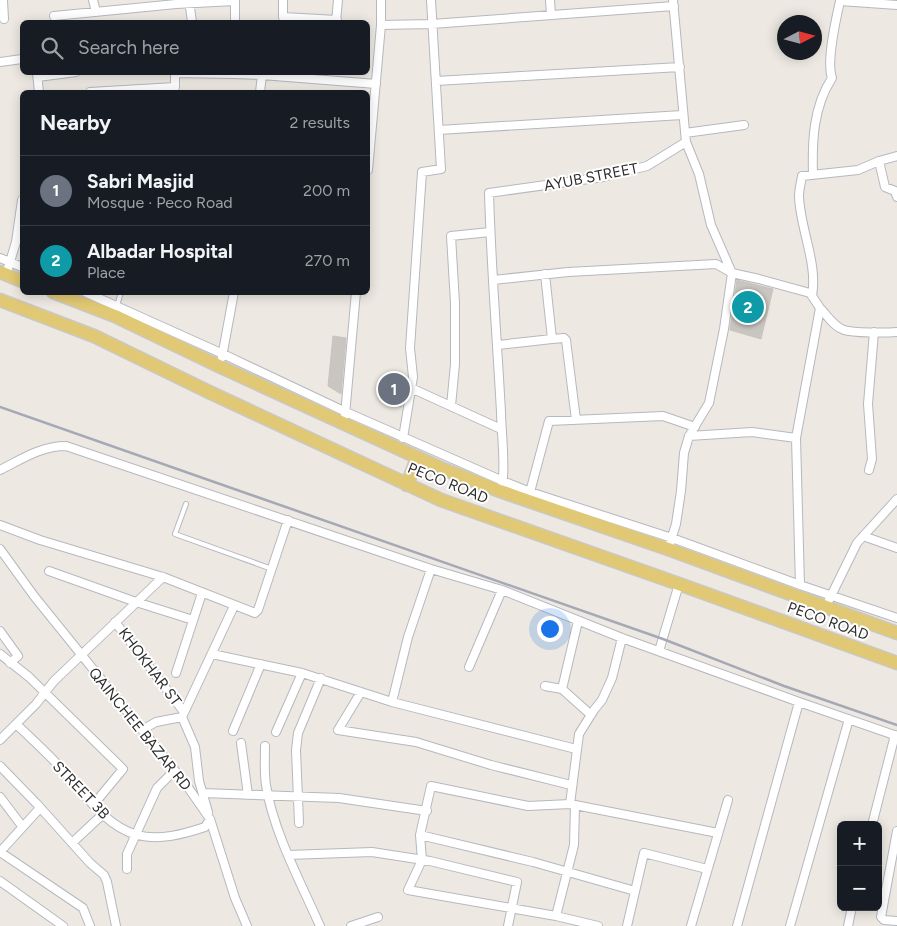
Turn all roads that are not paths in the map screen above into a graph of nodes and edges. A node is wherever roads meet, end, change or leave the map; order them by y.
1 (3, 0) edge
2 (93, 0) edge
3 (127, 0) edge
4 (234, 0) edge
5 (283, 0) edge
6 (338, 0) edge
7 (381, 0) edge
8 (431, 0) edge
9 (550, 0) edge
10 (189, 2) edge
11 (673, 3) edge
12 (897, 5) edge
13 (128, 9) junction
14 (96, 12) junction
15 (551, 15) junction
16 (54, 16) dead end
17 (4, 19) dead end
18 (192, 20) edge
19 (235, 20) edge
20 (283, 20) edge
21 (336, 20) edge
22 (432, 24) junction
23 (381, 25) junction
24 (20, 59) edge
25 (0, 62) edge
26 (680, 67) junction
27 (38, 75) edge
28 (175, 75) edge
29 (262, 75) joint
30 (282, 75) edge
31 (332, 76) edge
32 (436, 80) junction
33 (376, 84) junction
34 (39, 90) edge
35 (132, 90) edge
36 (260, 90) edge
37 (682, 116) junction
38 (370, 124) edge
39 (744, 125) dead end
40 (439, 130) junction
41 (685, 133) junction
42 (686, 142) junction
43 (897, 156) edge
44 (879, 161) junction
45 (813, 175) junction
46 (896, 192) edge
47 (20, 214) edge
48 (490, 232) junction
49 (0, 258) edge
50 (10, 262) junction
51 (20, 266) edge
52 (732, 273) junction
53 (3, 274) edge
54 (545, 274) junction
55 (20, 280) edge
56 (492, 280) junction
57 (63, 295) edge
58 (90, 295) edge
59 (120, 295) edge
60 (233, 295) edge
61 (356, 295) edge
62 (812, 296) junction
63 (0, 300) edge
64 (820, 308) junction
65 (116, 311) junction
66 (874, 332) junction
67 (897, 332) edge
68 (552, 339) junction
69 (498, 345) junction
70 (222, 360) junction
71 (411, 388) junction
72 (451, 406) junction
73 (345, 418) junction
74 (576, 420) junction
75 (695, 427) junction
76 (501, 429) junction
77 (689, 436) junction
78 (403, 438) junction
79 (796, 438) junction
80 (417, 458) junction
81 (0, 470) edge
82 (869, 470) dead end
83 (407, 485) junction
84 (502, 486) junction
85 (530, 492) junction
86 (897, 500) edge
87 (186, 504) dead end
88 (288, 520) junction
89 (0, 525) edge
90 (863, 536) junction
91 (670, 544) junction
92 (897, 548) edge
93 (0, 549) edge
94 (272, 569) junction
95 (431, 570) junction
96 (49, 571) dead end
97 (163, 577) junction
98 (679, 584) junction
99 (800, 585) junction
100 (502, 590) junction
101 (202, 593) junction
102 (828, 601) junction
103 (136, 602) junction
104 (234, 606) junction
105 (897, 618) edge
106 (193, 620) junction
107 (578, 620) junction
108 (116, 622) junction
109 (0, 631) edge
110 (897, 633) edge
111 (622, 638) junction
112 (659, 651) junction
113 (0, 654) edge
114 (212, 654) junction
115 (81, 656) junction
116 (10, 662) junction
117 (897, 663) edge
118 (262, 664) junction
119 (469, 667) dead end
120 (176, 673) dead end
121 (302, 673) junction
122 (320, 678) junction
123 (545, 686) dead end
124 (562, 689) junction
125 (361, 692) junction
126 (45, 693) junction
127 (392, 702) junction
128 (798, 702) junction
129 (183, 715) junction
130 (591, 715) junction
131 (849, 719) junction
132 (16, 724) junction
133 (142, 730) junction
134 (233, 730) dead end
135 (276, 732) dead end
136 (896, 735) edge
137 (0, 740) edge
138 (241, 743) dead end
139 (265, 746) dead end
140 (576, 750) junction
141 (0, 766) edge
142 (174, 770) junction
143 (571, 785) junction
144 (202, 793) junction
145 (248, 795) junction
146 (0, 796) edge
147 (268, 796) junction
148 (297, 797) junction
149 (728, 800) dead end
150 (94, 804) junction
151 (572, 804) junction
152 (40, 808) junction
153 (427, 811) junction
154 (103, 814) junction
155 (210, 819) junction
156 (873, 821) edge
157 (299, 824) dead end
158 (22, 826) junction
159 (897, 831) edge
160 (718, 833) junction
161 (136, 835) junction
162 (420, 835) junction
163 (72, 843) junction
164 (0, 852) edge
165 (288, 855) junction
166 (422, 860) junction
167 (127, 869) dead end
168 (707, 869) junction
169 (567, 873) junction
170 (0, 881) edge
171 (635, 891) junction
172 (512, 909) junction
173 (851, 911) edge
174 (556, 916) junction
175 (378, 917) dead end
176 (897, 922) edge
177 (63, 926) edge
178 (90, 926) edge
179 (116, 926) edge
180 (247, 926) edge
181 (320, 926) edge
182 (351, 926) edge
183 (508, 926) edge
184 (598, 926) edge
185 (627, 926) edge
186 (691, 926) edge
187 (737, 926) edge
188 (790, 926) edge
189 (848, 926) edge

1 - 17 street
2 - 14 street
3 - 13 street
4 - 10 street
4 - 19 street
5 - 20 street
6 - 21 street
7 - 23 street
8 - 22 street
9 - 15 street
10 - 13 street
10 - 18 street
11 - 15 street
11 - 26 street
12 - 45 street
13 - 14 street
14 - 16 street
15 - 22 street
22 - 23 street
22 - 32 street
23 - 33 street
24 - 25 street
26 - 32 street
26 - 37 street
27 - 34 street
28 - 35 street
29 - 30 street
29 - 36 street
30 - 31 street
31 - 33 street
32 - 40 street
33 - 38 street
37 - 40 street
37 - 41 street
39 - 41 street
40 - 71 street
41 - 42 street
42 - 48 street, AYUB STREET
42 - 52 street
43 - 44 street
44 - 45 street
44 - 46 street
45 - 62 street
47 - 50 street
48 - 56 street
48 - 72 street
49 - 50 street
50 - 51 street
50 - 53 street
52 - 54 street
52 - 62 street
52 - 75 street
53 - 55 main road
54 - 56 street
54 - 68 street
56 - 69 street
57 - 65 main road, PECO ROAD
58 - 65 street
59 - 65 lane
60 - 70 street
61 - 73 street
62 - 64 street
63 - 83 main road, PECO ROAD
64 - 66 street
64 - 79 street
65 - 70 main road, PECO ROAD
66 - 67 street
66 - 82 street
68 - 69 street
68 - 74 street
69 - 76 street
70 - 73 main road, PECO ROAD
71 - 72 street
71 - 78 street
72 - 76 street
73 - 78 street
73 - 80 main road, PECO ROAD
74 - 75 street
74 - 85 street
75 - 77 street
76 - 84 street
77 - 79 street
77 - 91 street
78 - 84 street
79 - 99 street
80 - 83 main road
80 - 84 main road, PECO ROAD
81 - 88 street
83 - 98 main road, PECO ROAD
84 - 85 street
84 - 91 main road, PECO ROAD
85 - 91 street
86 - 90 street
87 - 94 lane
88 - 94 street
88 - 95 street
89 - 97 street
90 - 92 street
90 - 102 street
91 - 99 street
91 - 102 main road, PECO ROAD
93 - 115 street, QAINCHEE BAZAR RD
94 - 104 street
95 - 100 street
95 - 127 street
96 - 103 street
97 - 101 street
97 - 103 street
98 - 112 street
98 - 117 main road, PECO ROAD
99 - 102 street
100 - 107 street
100 - 119 street
101 - 104 street
101 - 106 street
102 - 105 street
102 - 110 main road, PECO ROAD
103 - 106 street
103 - 108 street
104 - 114 street
106 - 120 street
107 - 111 street
107 - 124 street
108 - 115 street
108 - 129 street, KHOKHAR ST
109 - 116 street
111 - 112 street
111 - 130 street
112 - 128 street
113 - 116 street
114 - 118 street
114 - 129 street
115 - 126 street
115 - 133 street, QAINCHEE BAZAR RD
116 - 126 street
118 - 121 street
118 - 134 street
121 - 122 street
121 - 135 street
122 - 125 street
122 - 148 street
123 - 124 street
124 - 130 street
125 - 127 street
125 - 143 street
126 - 132 street
126 - 150 street
127 - 140 street
128 - 131 street
128 - 187 street
129 - 133 street
129 - 144 street, KHOKHAR ST
130 - 140 street
131 - 136 street
131 - 188 street
132 - 137 street
132 - 150 street, STREET 3B
133 - 142 street, QAINCHEE BAZAR RD
136 - 156 street
138 - 145 street
139 - 147 street
140 - 143 street
141 - 152 street
142 - 155 street, QAINCHEE BAZAR RD
142 - 161 street
143 - 151 street
144 - 145 street
144 - 155 street, KHOKHAR ST
145 - 147 street
146 - 158 street
147 - 148 street
147 - 165 street
148 - 153 street
148 - 157 street
149 - 160 street
150 - 154 street, STREET 3B
151 - 153 street
151 - 160 street
151 - 169 street
152 - 158 street
152 - 163 street
153 - 162 street
154 - 161 street, STREET 3B
154 - 163 street
155 - 161 street, STREET 3B
155 - 180 street, QAINCHEE BAZAR RD
158 - 164 street
159 - 176 street
160 - 168 street
161 - 167 street
162 - 166 street
162 - 169 street
163 - 179 street
164 - 178 street
165 - 166 street
165 - 181 street
166 - 172 street
166 - 172 street
168 - 171 street
168 - 186 street
169 - 171 street
169 - 174 street
170 - 177 street
171 - 185 street
172 - 174 street
172 - 183 street
173 - 189 street
174 - 184 street
175 - 182 street

